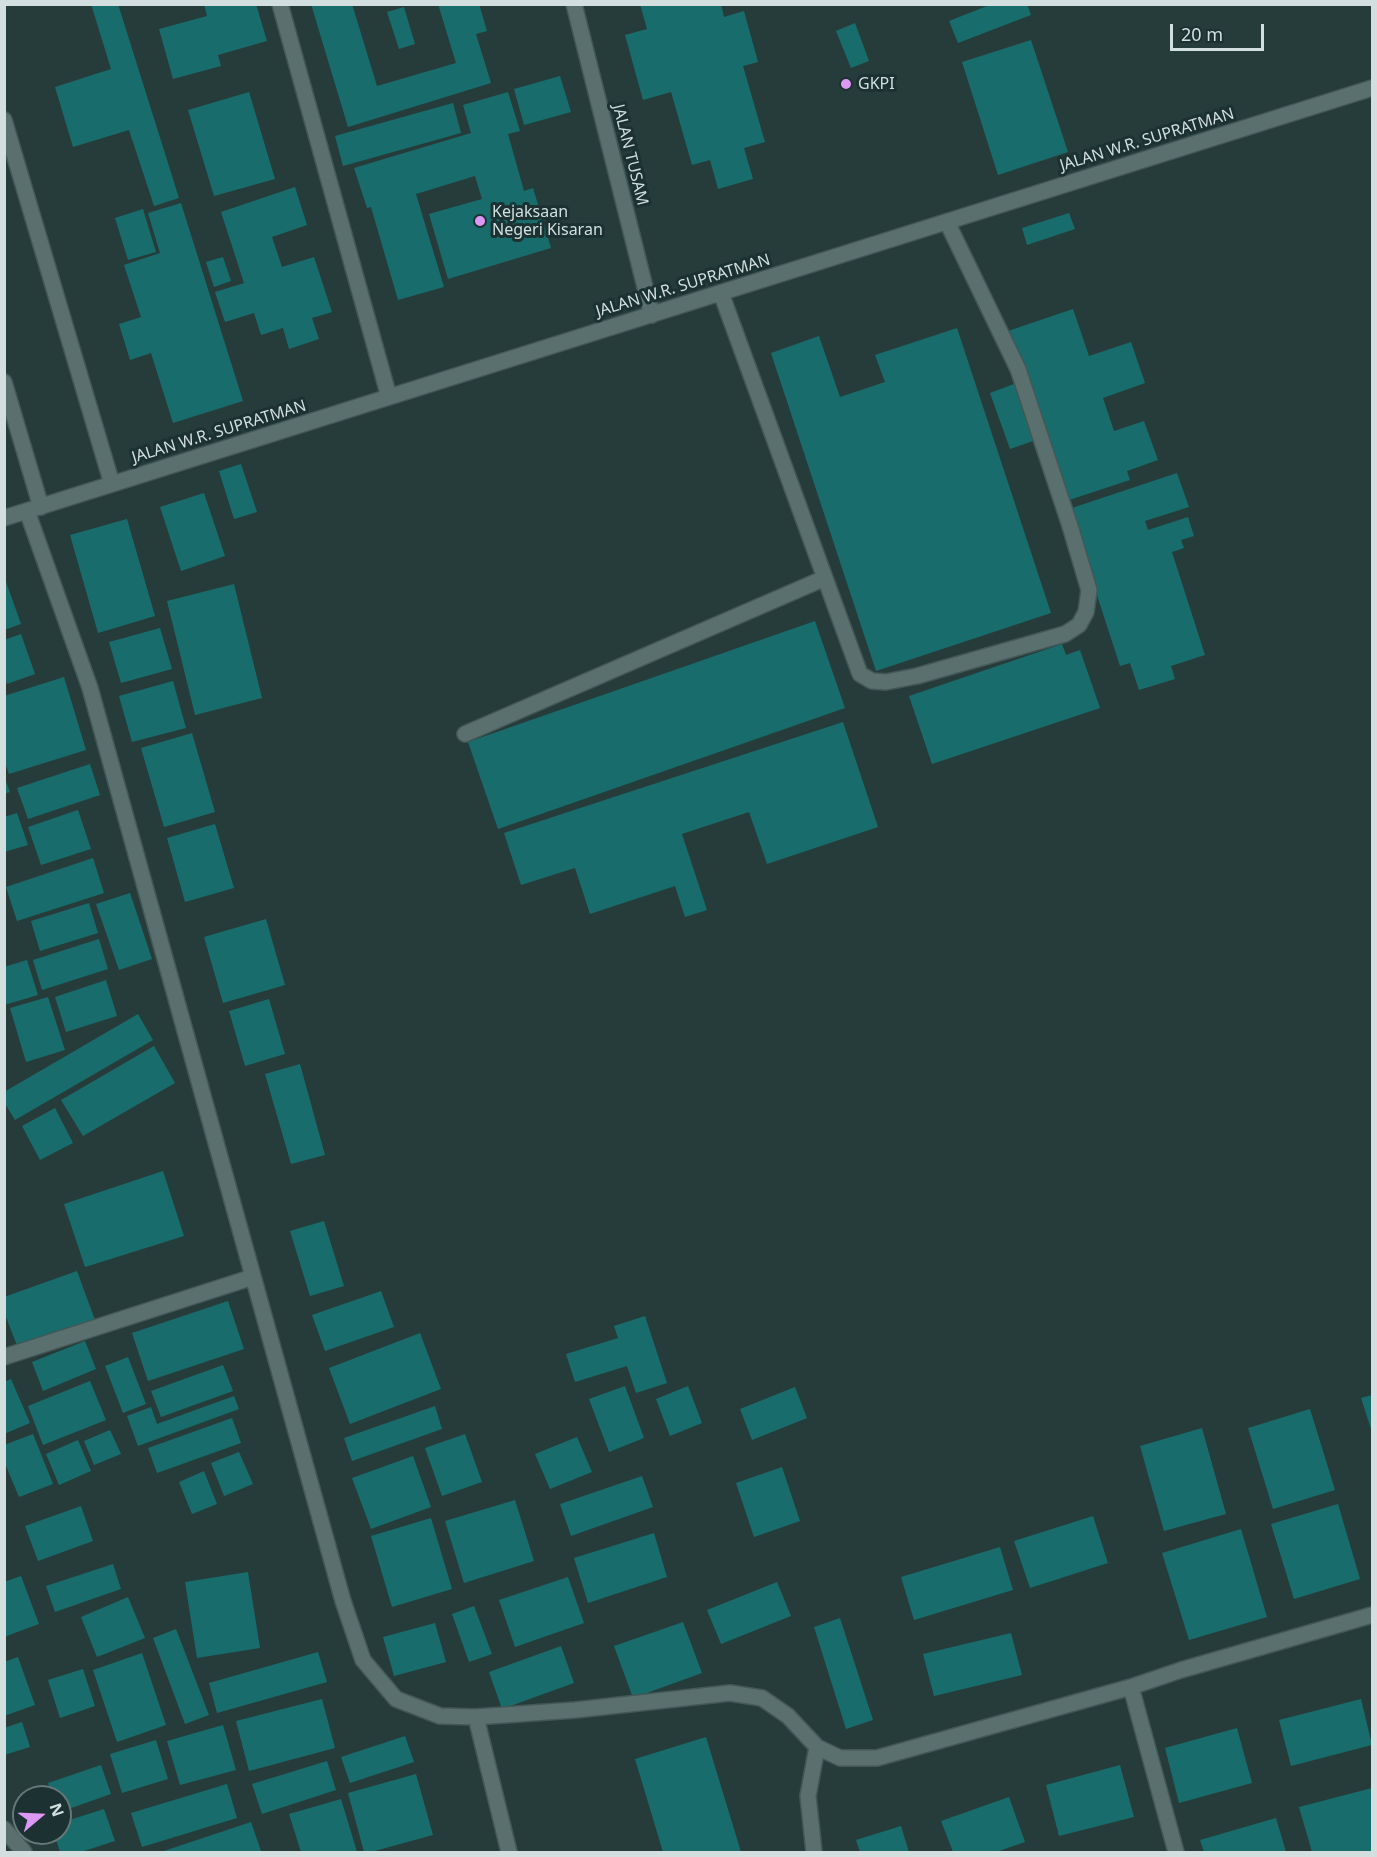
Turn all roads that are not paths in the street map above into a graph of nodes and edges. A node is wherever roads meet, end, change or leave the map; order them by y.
1 (280, 4) edge
2 (574, 4) edge
3 (1372, 88) edge
4 (4, 120) edge
5 (947, 222) junction
6 (721, 293) junction
7 (652, 315) junction
8 (4, 382) edge
9 (389, 397) junction
10 (112, 484) junction
11 (34, 509) junction
12 (4, 518) edge
13 (825, 578) junction
14 (465, 734) dead end
15 (253, 1277) junction
16 (4, 1357) edge
17 (1372, 1615) edge
18 (1131, 1687) junction
19 (476, 1717) junction
20 (817, 1747) junction
21 (4, 1829) edge
22 (24, 1852) edge
23 (509, 1852) edge
24 (814, 1852) edge
25 (1176, 1852) edge

1 - 9 street
2 - 7 street, JALAN TUSAM
3 - 5 street, JALAN W.R. SUPRATMAN
4 - 10 street
5 - 6 street, JALAN W.R. SUPRATMAN
5 - 13 street
6 - 7 street, JALAN W.R. SUPRATMAN
6 - 13 street
7 - 9 street, JALAN W.R. SUPRATMAN
8 - 11 street
9 - 10 street, JALAN W.R. SUPRATMAN
10 - 11 street, JALAN W.R. SUPRATMAN
11 - 12 street, JALAN W.R. SUPRATMAN
11 - 15 street
13 - 14 street
15 - 16 street
15 - 19 street
17 - 18 street
18 - 20 street
18 - 25 street
19 - 20 street
19 - 23 street
20 - 24 street
21 - 22 street

